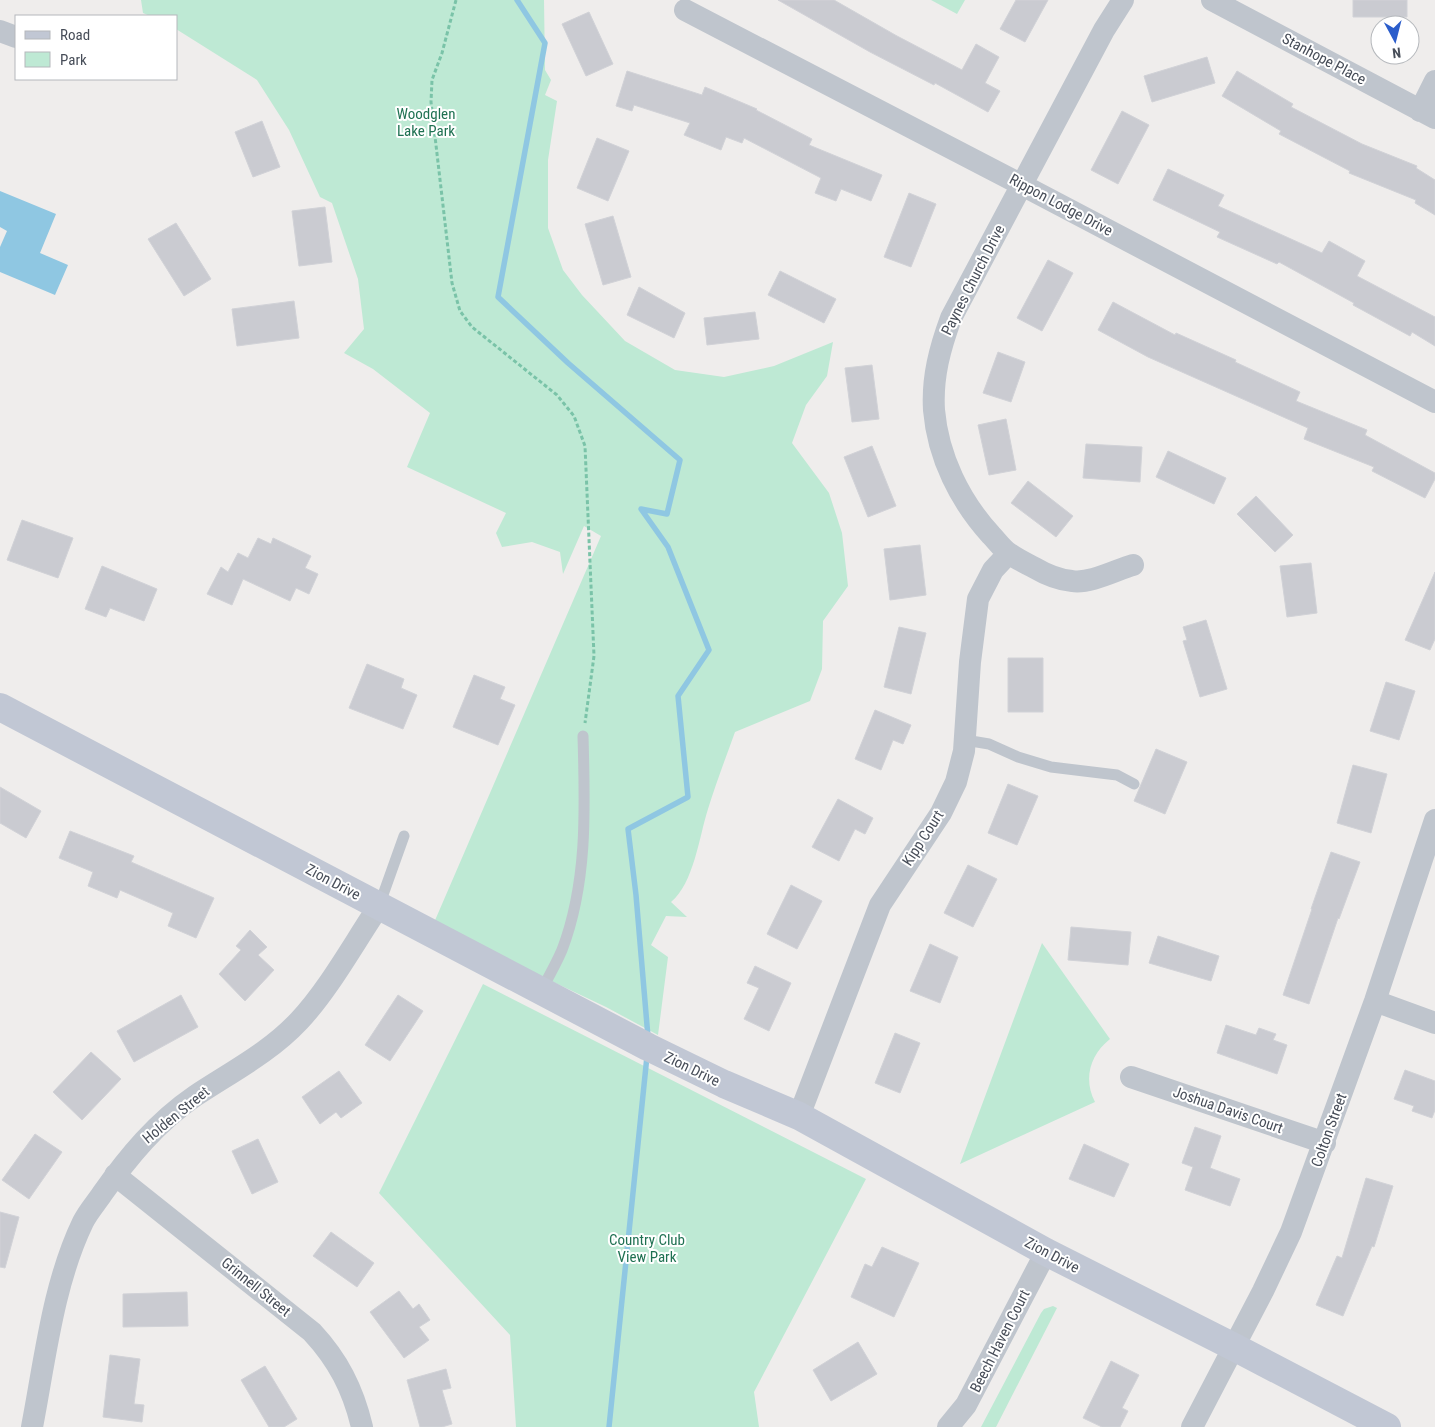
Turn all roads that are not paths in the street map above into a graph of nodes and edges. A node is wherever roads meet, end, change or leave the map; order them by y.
1 (1122, 0) edge
2 (1212, 0) edge
3 (686, 5) edge
4 (0, 31) edge
5 (15, 37) edge
6 (1435, 80) edge
7 (1427, 114) edge
8 (1022, 184) junction
9 (1435, 402) edge
10 (1008, 554) junction
11 (1133, 564) dead end
12 (0, 706) edge
13 (583, 736) road end
14 (965, 740) junction
15 (1134, 784) dead end
16 (1435, 820) edge
17 (404, 836) dead end
18 (379, 906) junction
19 (541, 991) junction
20 (1375, 1001) junction
21 (1435, 1023) edge
22 (1131, 1077) dead end
23 (799, 1116) junction
24 (1325, 1143) junction
25 (115, 1175) junction
26 (1046, 1252) junction
27 (1234, 1347) junction
28 (32, 1427) edge
29 (362, 1427) edge
30 (948, 1427) edge
31 (1192, 1427) edge
32 (1386, 1427) edge

1 - 8 street, Paynes Church Drive
2 - 7 street, Stanhope Place
3 - 8 street, Rippon Lodge Drive
4 - 5 street
6 - 7 street
8 - 9 street, Rippon Lodge Drive
8 - 10 street, Paynes Church Drive
10 - 11 street, Paynes Church Drive
10 - 14 street, Kipp Court
12 - 18 main road, Zion Drive
13 - 19 lane
14 - 15 lane
14 - 23 street, Kipp Court
16 - 20 street, Colton Street
17 - 18 lane
18 - 19 main road, Zion Drive
18 - 25 street, Holden Street
19 - 23 main road, Zion Drive
20 - 21 street
20 - 24 street, Colton Street
22 - 24 street, Joshua Davis Court
23 - 26 main road, Zion Drive
24 - 27 street, Colton Street
25 - 28 street, Holden Street
25 - 29 street, Grinnell Street
26 - 27 main road, Zion Drive
26 - 30 street, Beech Haven Court
27 - 31 street, Colton Street
27 - 32 main road, Zion Drive

